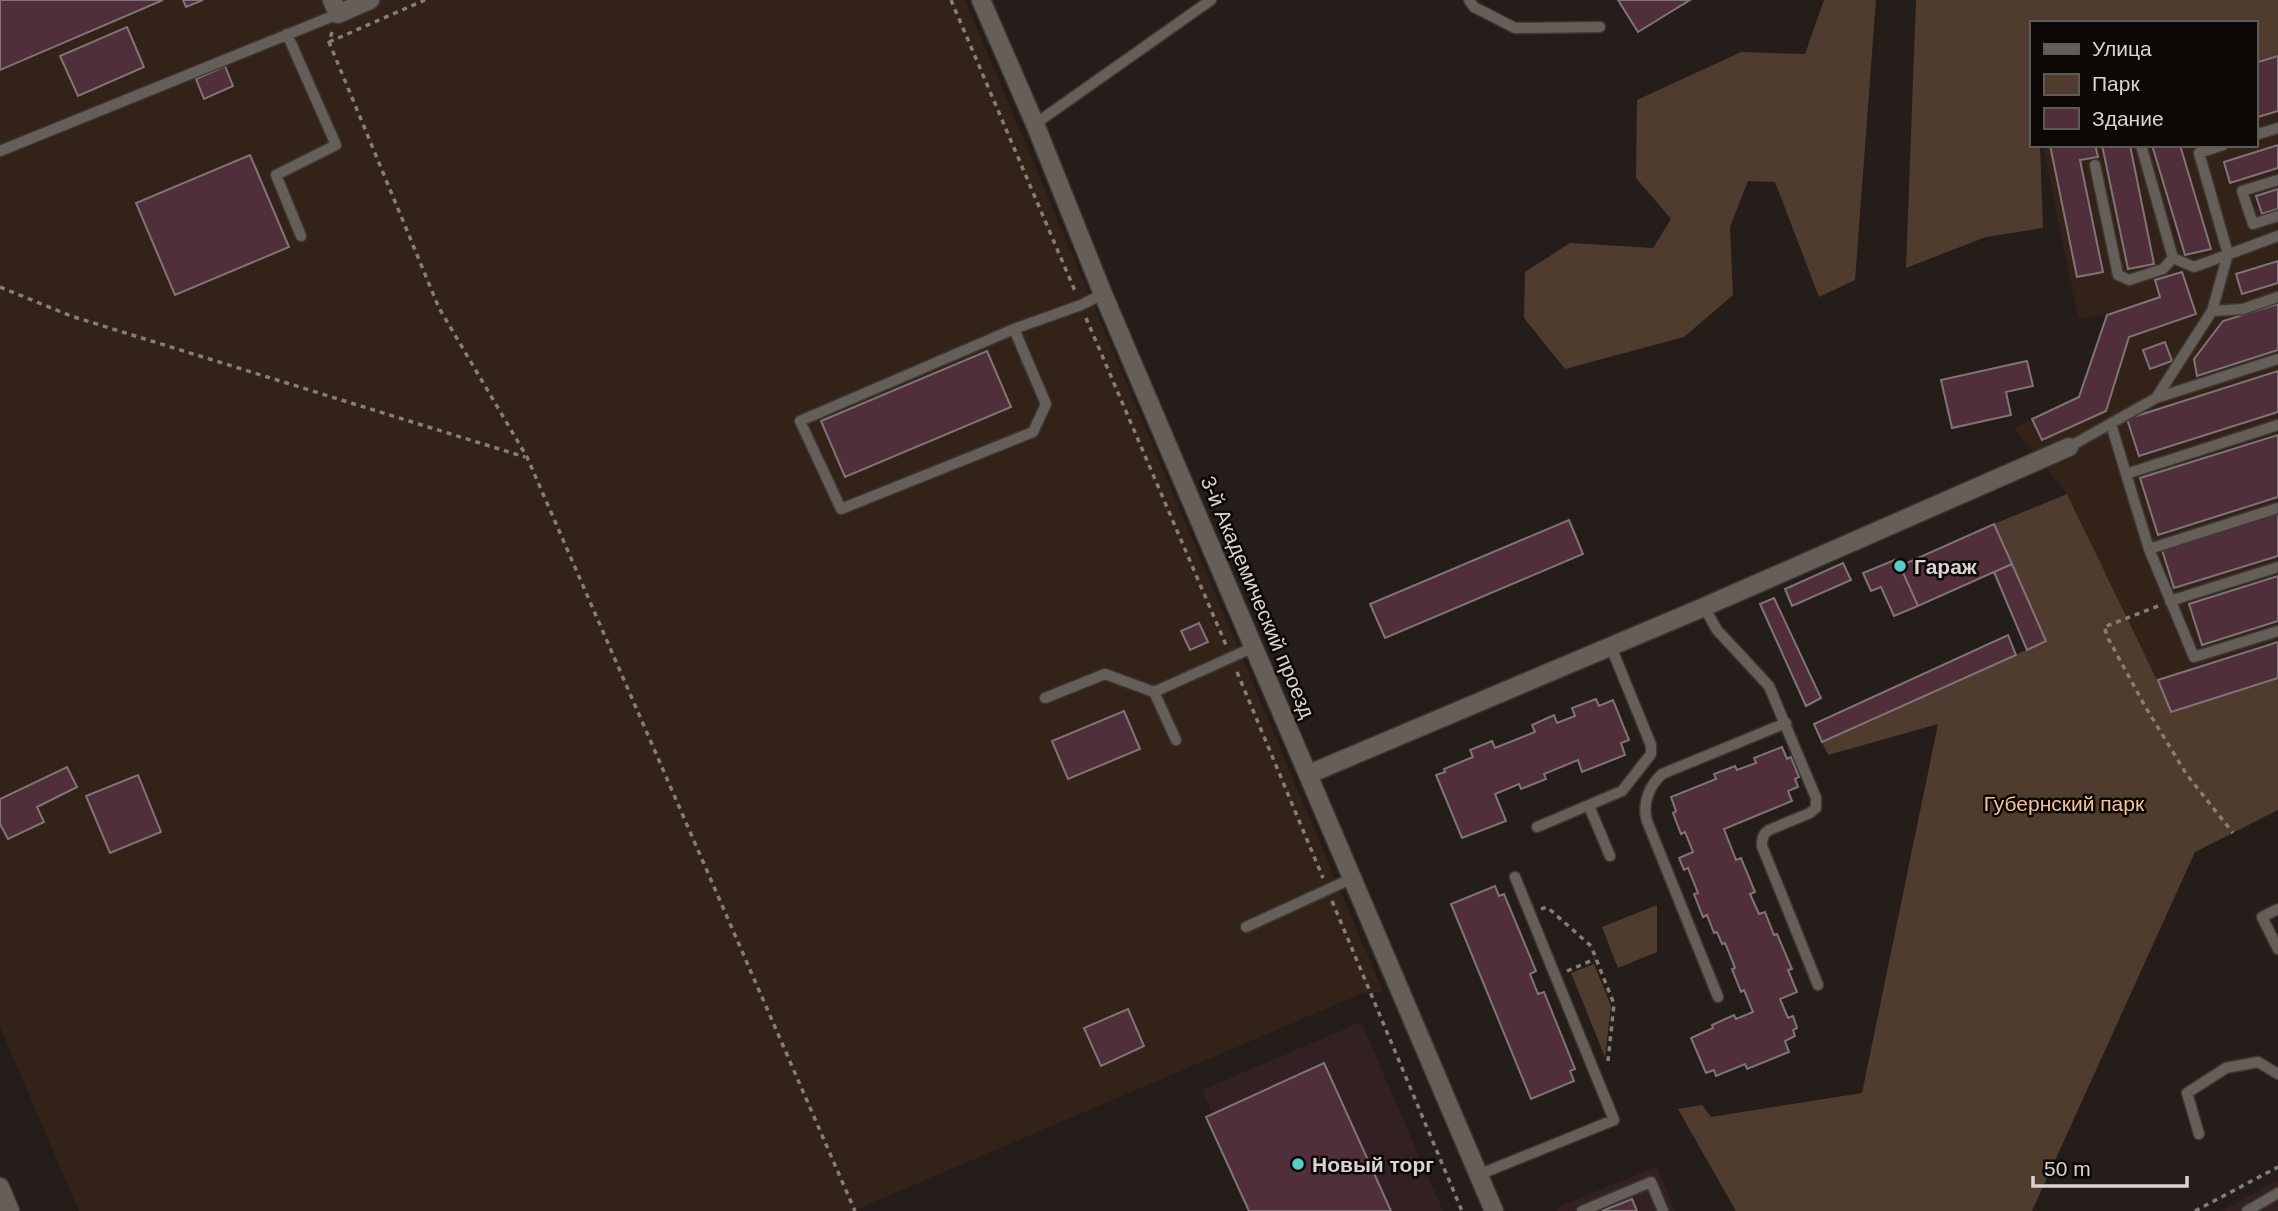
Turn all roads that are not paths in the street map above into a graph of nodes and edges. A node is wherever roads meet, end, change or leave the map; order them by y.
1 (370, 0) edge
2 (981, 0) edge
3 (1211, 0) edge
4 (1469, 0) edge
5 (335, 7) edge
6 (1600, 27) dead end
7 (287, 34) junction
8 (1035, 124) junction
9 (2278, 128) edge
10 (2257, 134) edge
11 (2142, 147) edge
12 (2217, 147) edge
13 (0, 151) edge
14 (2095, 165) dead end
15 (2278, 180) edge
16 (2278, 216) edge
17 (301, 236) dead end
18 (2278, 236) edge
19 (2228, 254) junction
20 (2173, 258) junction
21 (1103, 294) junction
22 (2278, 297) edge
23 (2212, 311) junction
24 (1014, 329) junction
25 (2278, 359) edge
26 (2155, 398) junction
27 (2111, 424) junction
28 (2278, 425) edge
29 (2069, 447) joint
30 (2126, 474) junction
31 (2278, 508) edge
32 (2149, 549) junction
33 (2278, 567) edge
34 (2170, 601) junction
35 (1704, 607) junction
36 (2278, 631) edge
37 (1254, 647) junction
38 (1611, 647) junction
39 (1154, 692) junction
40 (1045, 698) dead end
41 (1786, 723) junction
42 (1175, 740) dead end
43 (1309, 774) junction
44 (1589, 806) junction
45 (1537, 827) dead end
46 (1609, 856) dead end
47 (1353, 877) junction
48 (1515, 877) dead end
49 (2278, 909) edge
50 (1246, 927) dead end
51 (2278, 949) edge
52 (1818, 985) dead end
53 (1718, 997) dead end
54 (2278, 1074) edge
55 (2199, 1134) dead end
56 (1478, 1175) junction
57 (0, 1187) edge
58 (2278, 1193) edge
59 (10, 1211) edge
60 (1494, 1211) edge
61 (1582, 1211) edge
62 (1663, 1211) edge
63 (2247, 1211) edge

1 - 5 street
2 - 8 street, 3-й Академический проезд
3 - 8 lane
4 - 6 lane
5 - 7 lane
7 - 13 lane
7 - 17 lane
8 - 21 street, 3-й Академический проезд
9 - 10 lane
11 - 20 lane
12 - 19 lane
14 - 20 lane
15 - 16 lane
18 - 19 lane
19 - 20 lane
19 - 23 lane
21 - 24 lane
21 - 37 street, 3-й Академический проезд
22 - 23 lane
23 - 26 lane
24 - 24 lane
25 - 26 lane
26 - 27 lane
27 - 29 lane
27 - 30 lane
28 - 30 lane
29 - 35 street
30 - 32 lane
31 - 32 lane
32 - 34 lane
33 - 34 lane
34 - 36 lane
35 - 38 street
35 - 41 lane
37 - 39 lane
37 - 43 street, 3-й Академический проезд
38 - 43 street
38 - 44 lane
39 - 40 lane
39 - 42 lane
41 - 52 lane
41 - 53 lane
43 - 47 street, 3-й Академический проезд
44 - 45 lane
44 - 46 lane
47 - 50 lane
47 - 56 street, 3-й Академический проезд
48 - 56 lane
49 - 51 lane
54 - 55 lane
56 - 60 street, 3-й Академический проезд
57 - 59 street
58 - 63 lane
61 - 62 lane

